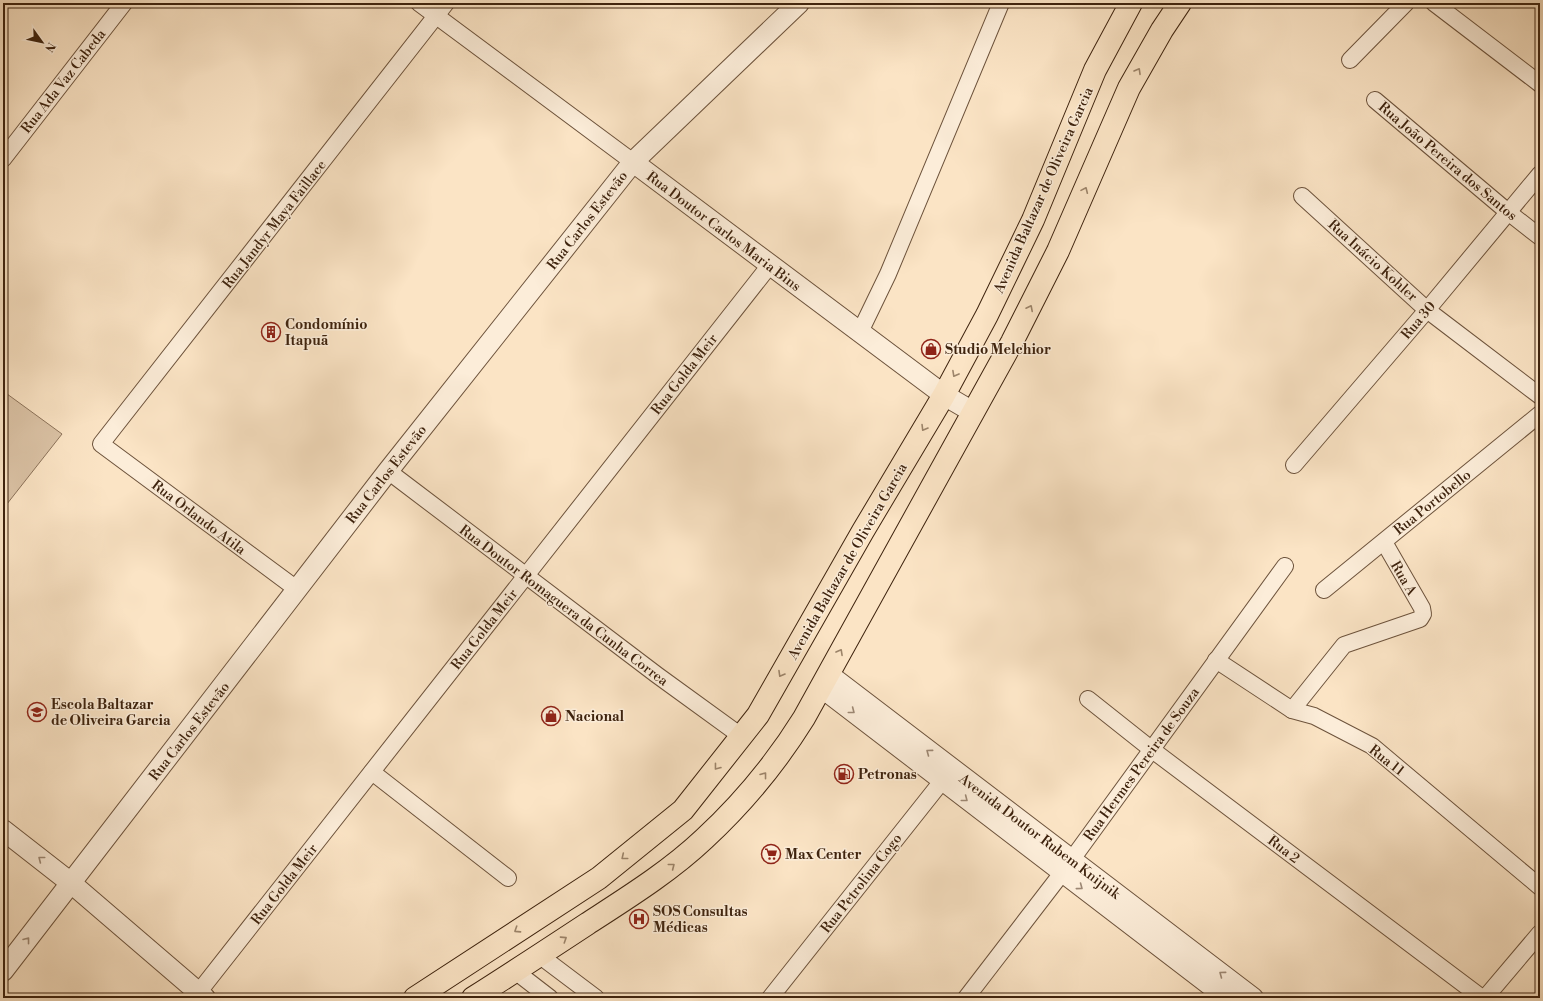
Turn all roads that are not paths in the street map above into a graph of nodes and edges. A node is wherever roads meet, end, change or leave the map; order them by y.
1 (124, 3) edge
2 (419, 3) edge
3 (446, 3) edge
4 (799, 3) edge
5 (1001, 3) edge
6 (1131, 3) edge
7 (1180, 3) edge
8 (1406, 3) edge
9 (1434, 3) edge
10 (436, 16) junction
11 (1350, 60) dead end
12 (1540, 84) edge
13 (1375, 100) dead end
14 (3, 159) edge
15 (633, 162) junction
16 (1540, 174) edge
17 (1302, 196) dead end
18 (1508, 212) junction
19 (1540, 237) edge
20 (770, 265) junction
21 (1427, 310) junction
22 (860, 332) junction
23 (944, 395) junction
24 (1540, 396) edge
25 (973, 412) junction
26 (1540, 414) edge
27 (101, 444) joint
28 (1294, 465) dead end
29 (388, 471) junction
30 (1384, 542) junction
31 (1285, 566) dead end
32 (525, 576) junction
33 (298, 590) junction
34 (1324, 590) dead end
35 (1216, 660) junction
36 (824, 680) junction
37 (1088, 699) dead end
38 (1292, 710) junction
39 (741, 736) junction
40 (1151, 749) junction
41 (372, 772) junction
42 (947, 775) junction
43 (3, 830) edge
44 (1066, 866) junction
45 (508, 878) dead end
46 (71, 883) junction
47 (1540, 887) edge
48 (1540, 934) edge
49 (539, 955) junction
50 (3, 971) edge
51 (515, 972) junction
52 (202, 996) edge
53 (414, 998) edge
54 (473, 998) edge
55 (550, 998) edge
56 (596, 998) edge
57 (770, 998) edge
58 (966, 998) edge
59 (1227, 998) edge
60 (1253, 998) edge
61 (1482, 998) edge
62 (1485, 998) edge

1 - 14 street, Rua Ada Vaz Cabeda
2 - 10 street, Rua Doutor Carlos Maria Bins
3 - 10 street, Rua Jandyr Maya Faillace
4 - 15 street, Rua Carlos Estevão
5 - 22 street
6 -> 23 main road, Avenida Baltazar de Oliveira Garcia
25 -> 7 main road
8 - 11 street
9 - 12 street
10 - 15 street, Rua Doutor Carlos Maria Bins
10 - 27 street, Rua Jandyr Maya Faillace
13 - 18 street, Rua João Pereira dos Santos
15 - 20 street, Rua Doutor Carlos Maria Bins
15 - 29 street, Rua Carlos Estevão
16 - 18 street, Rua 30
17 - 21 street, Rua Inácio Kohler
18 - 19 street, Rua João Pereira dos Santos
18 - 21 street, Rua 30
20 - 22 street, Rua Doutor Carlos Maria Bins
20 - 32 street, Rua Golda Meir
21 - 24 street, Rua Inácio Kohler
21 - 28 street, Rua 30
22 - 23 street, Rua Doutor Carlos Maria Bins
23 - 25 street, Rua Doutor Carlos Maria Bins
23 -> 39 main road, Avenida Baltazar de Oliveira Garcia
36 -> 25 main road
26 - 30 street, Rua Portobello
27 - 33 street, Rua Orlando Atila
29 - 32 street, Rua Doutor Romaguera da Cunha Correa
29 - 33 street, Rua Carlos Estevão
30 - 34 street, Rua Portobello
30 - 38 street, Rua A
31 - 35 street, Rua Hermes Pereira de Souza
32 - 39 street, Rua Doutor Romaguera da Cunha Correa
32 - 41 street, Rua Golda Meir
33 - 46 street, Rua Carlos Estevão
35 - 38 street, Rua 11
35 - 40 street, Rua Hermes Pereira de Souza
36 - 42 street, Avenida Doutor Rubem Knijnik
49 -> 36 main road
37 - 40 street, Rua 2
38 - 47 street, Rua 11
39 -> 53 main road, Avenida Baltazar de Oliveira Garcia
40 - 44 street, Rua Hermes Pereira de Souza
40 - 61 street, Rua 2
41 - 45 street
41 - 52 street, Rua Golda Meir
42 - 44 street, Avenida Doutor Rubem Knijnik
42 - 57 street, Rua Petrolina Cogo
46 -> 43 street
44 - 58 street, Rua Hermes Pereira de Souza
44 -> 59 street, Avenida Doutor Rubem Knijnik
60 -> 44 street, Avenida Doutor Rubem Knijnik
50 -> 46 street, Rua Carlos Estevão
46 - 52 street
48 - 62 street
49 - 51 main road
49 - 56 street
51 - 54 main road
51 - 55 street

